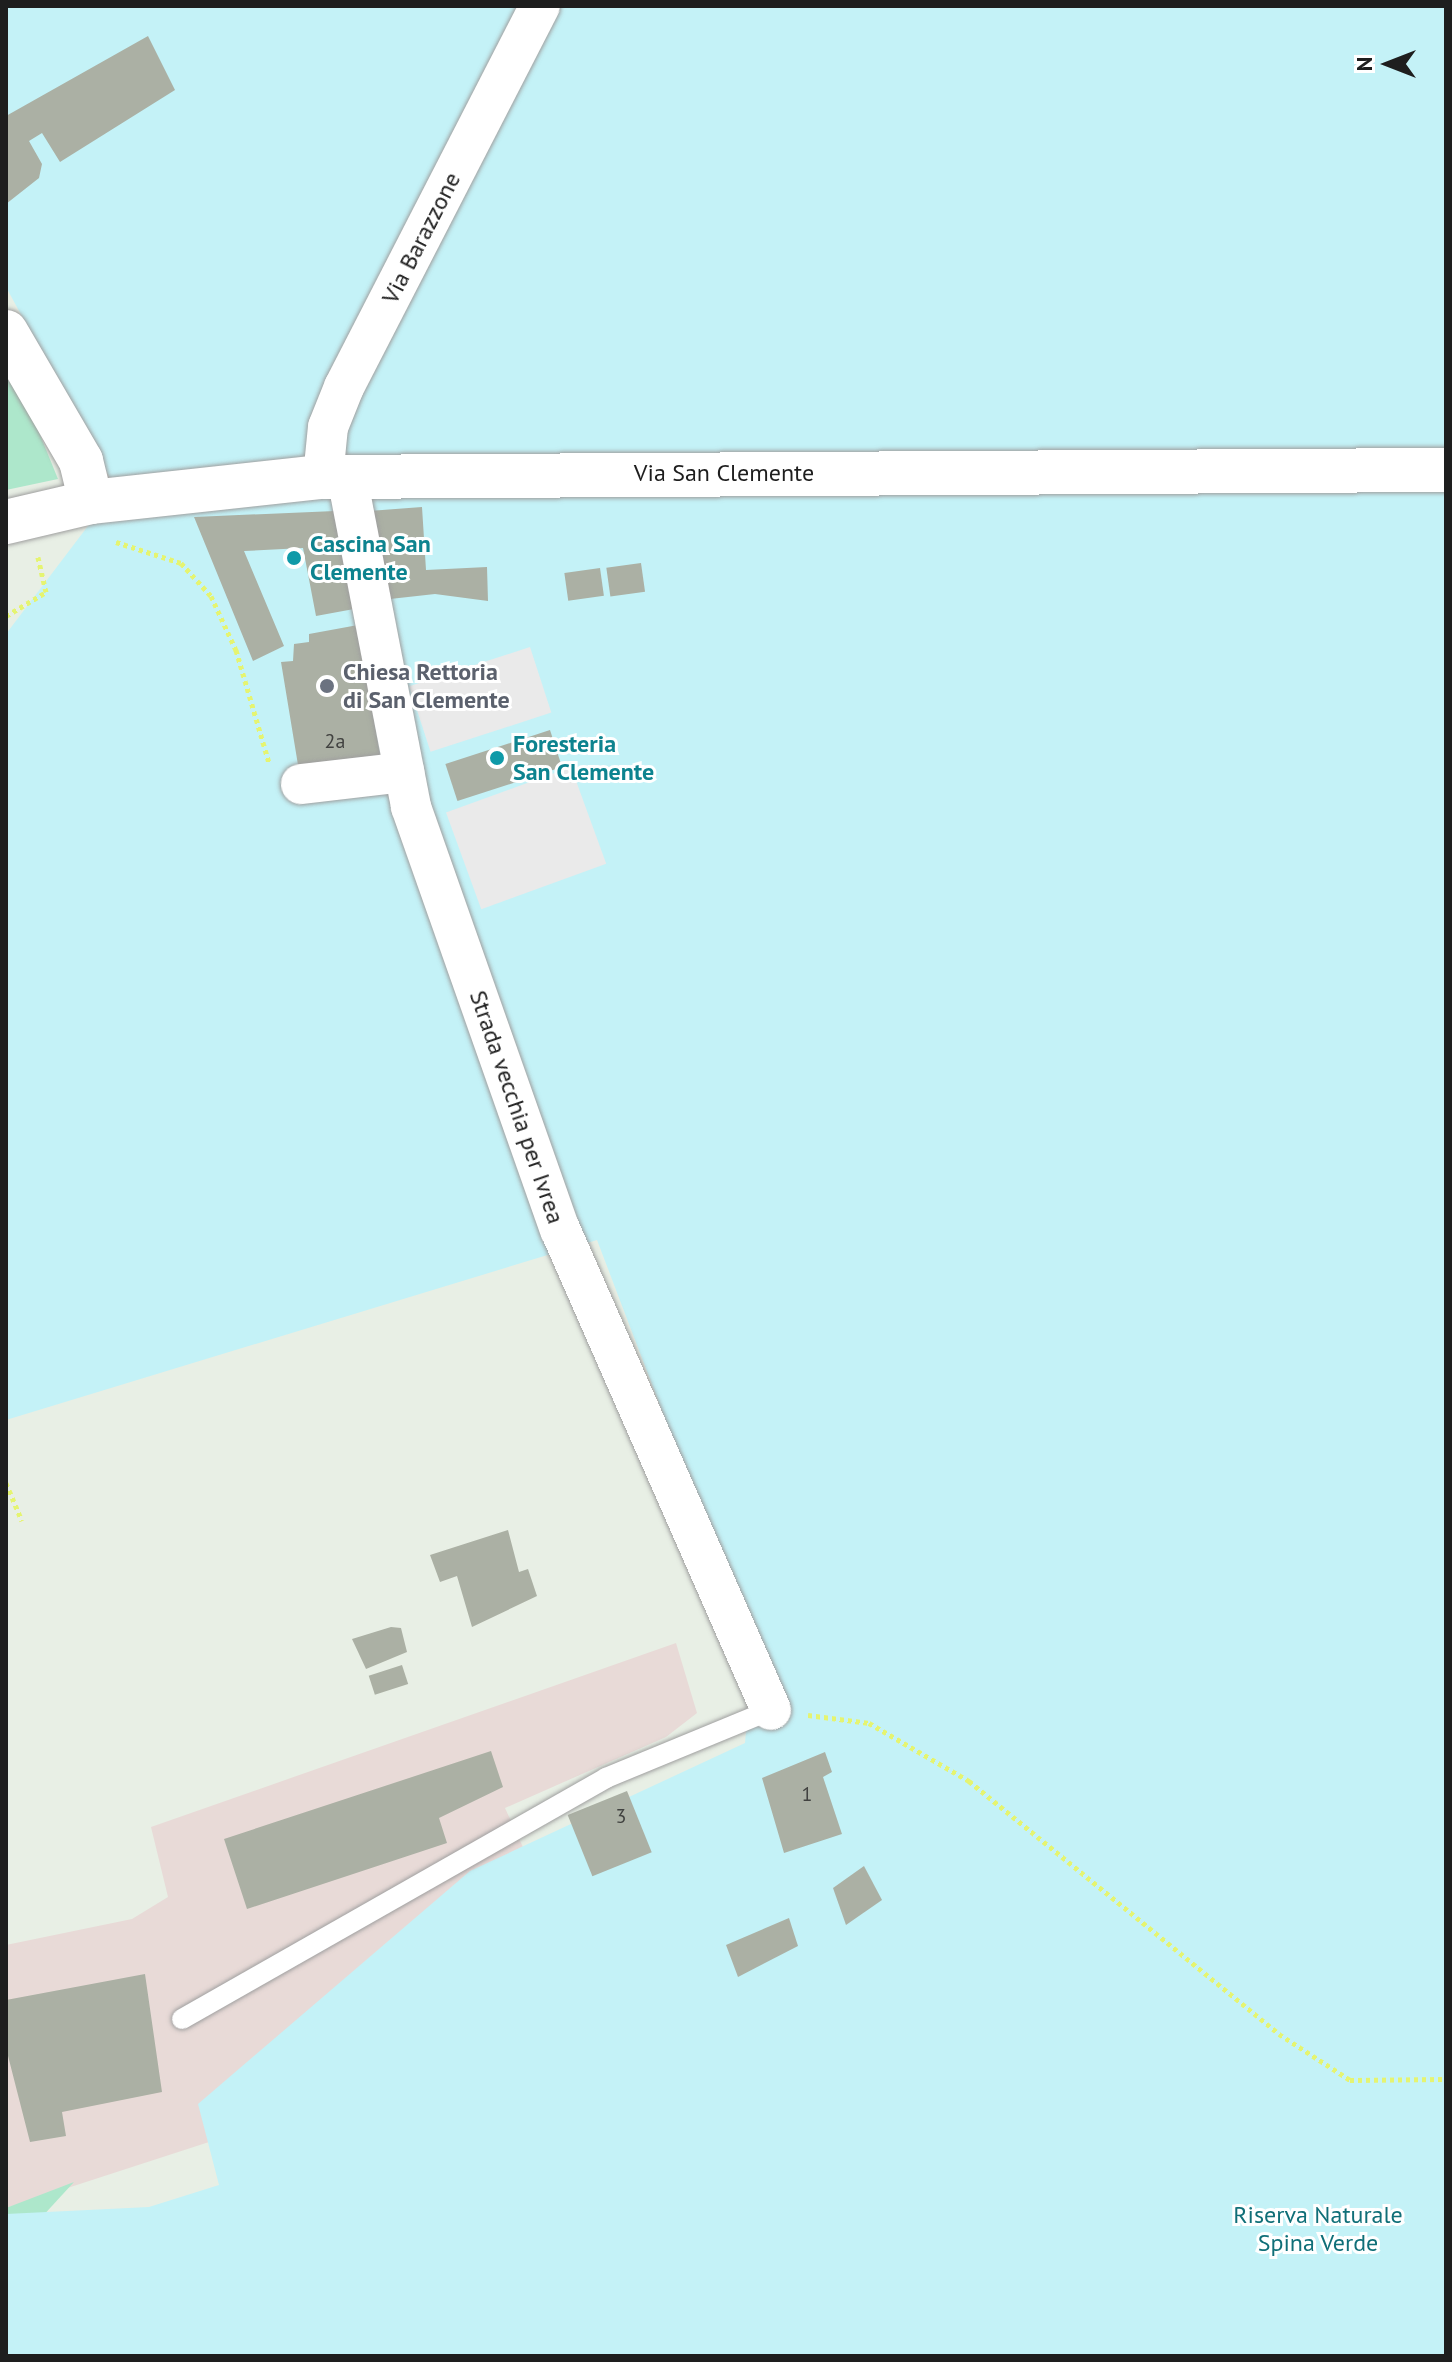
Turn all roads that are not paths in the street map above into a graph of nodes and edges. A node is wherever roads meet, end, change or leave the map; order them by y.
1 (540, 6) edge
2 (6, 332) edge
3 (1446, 470) edge
4 (335, 477) junction
5 (17, 519) edge
6 (99, 522) junction
7 (404, 772) junction
8 (301, 784) road end
9 (771, 1710) joint
10 (182, 2019) dead end

1 - 4 street, Via Barazzone
2 - 6 street
3 - 4 street, Via San Clemente
4 - 6 street, Via San Clemente
4 - 7 street, Strada vecchia per Ivrea
5 - 6 street, Via San Clemente
7 - 8 street
7 - 9 street, Strada vecchia per Ivrea
9 - 10 lane

